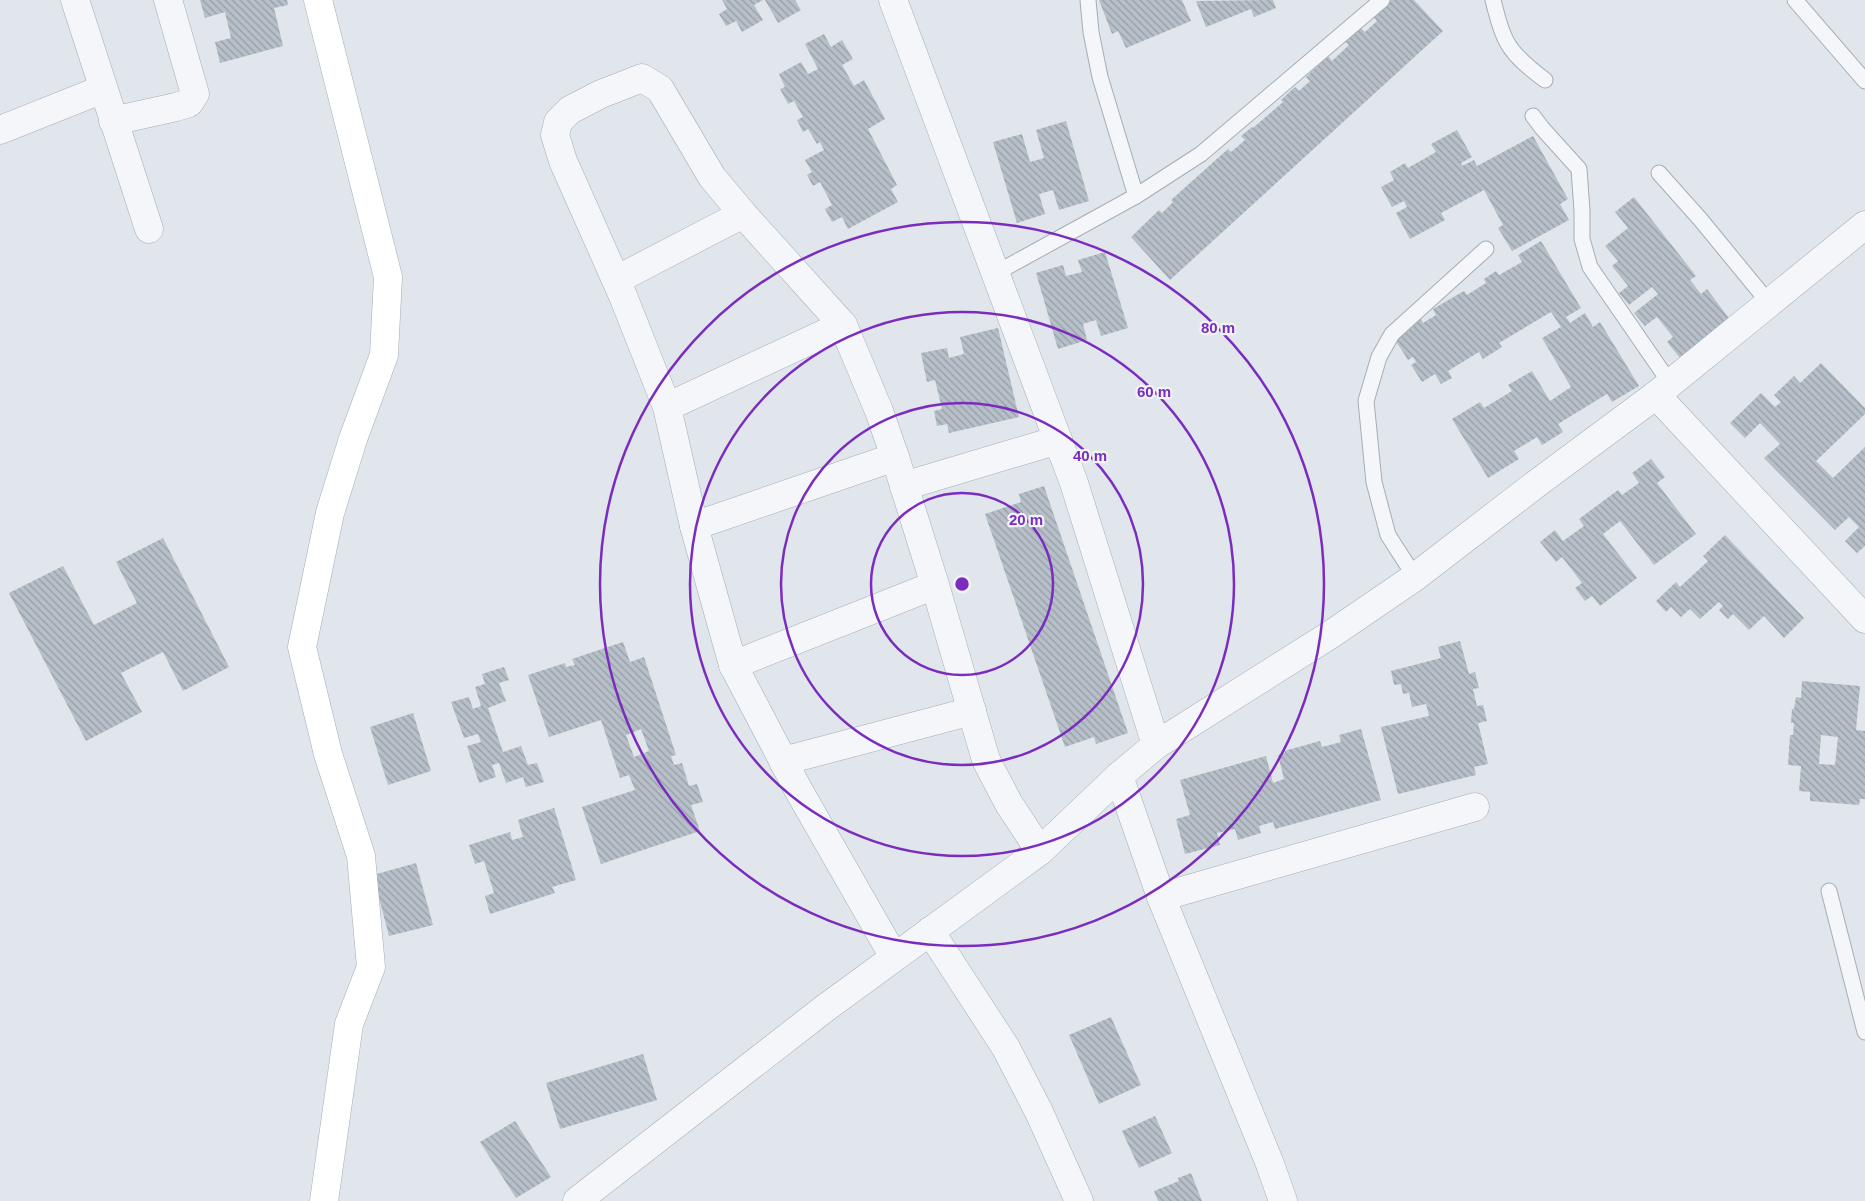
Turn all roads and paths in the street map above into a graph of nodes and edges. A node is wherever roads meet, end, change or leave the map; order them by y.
1 (75, 0) edge
2 (168, 0) edge
3 (318, 0) edge
4 (893, 0) edge
5 (1088, 0) edge
6 (1382, 0) edge
7 (1493, 0) edge
8 (1795, 0) edge
9 (1545, 80) dead end
10 (1865, 81) edge
11 (103, 89) junction
12 (1534, 116) dead end
13 (113, 121) junction
14 (0, 130) edge
15 (1659, 173) dead end
16 (1136, 196) junction
17 (743, 214) junction
18 (1865, 226) edge
19 (149, 229) dead end
20 (1486, 250) dead end
21 (996, 273) junction
22 (616, 280) junction
23 (1769, 303) junction
24 (843, 325) junction
25 (1663, 389) junction
26 (667, 407) junction
27 (1058, 440) junction
28 (895, 457) junction
29 (904, 486) junction
30 (694, 526) junction
31 (1416, 578) junction
32 (935, 585) junction
33 (1865, 619) edge
34 (733, 664) junction
35 (972, 712) junction
36 (1156, 745) junction
37 (783, 761) junction
38 (1119, 776) junction
39 (1475, 807) dead end
40 (1040, 851) junction
41 (1829, 890) dead end
42 (1161, 897) junction
43 (930, 931) junction
44 (894, 957) junction
45 (1865, 1032) edge
46 (324, 1201) edge
47 (577, 1201) edge
48 (1079, 1201) edge
49 (1282, 1201) edge

1 - 11 street
2 - 13 street
3 - 46 street
4 - 21 street
5 - 16 lane
6 - 16 lane
7 - 9 lane
8 - 10 lane
11 - 13 street
11 - 14 street
12 - 25 lane
13 - 19 street
15 - 23 lane
16 - 21 lane
17 - 22 street
17 - 22 street
17 - 24 street
18 - 23 street
20 - 31 lane
21 - 27 street
22 - 26 street
23 - 25 street
24 - 26 street
24 - 28 street
25 - 31 street
25 - 33 street
26 - 30 street
27 - 29 street
27 - 36 street
28 - 29 street
28 - 30 street
29 - 32 street
30 - 34 street
31 - 36 street
32 - 34 street
32 - 35 street
34 - 37 street
35 - 37 street
35 - 40 street
36 - 38 street
37 - 44 street
38 - 40 street
38 - 42 street
39 - 42 street
40 - 43 street
41 - 45 lane
42 - 49 street
43 - 44 street
43 - 48 street
44 - 47 street

